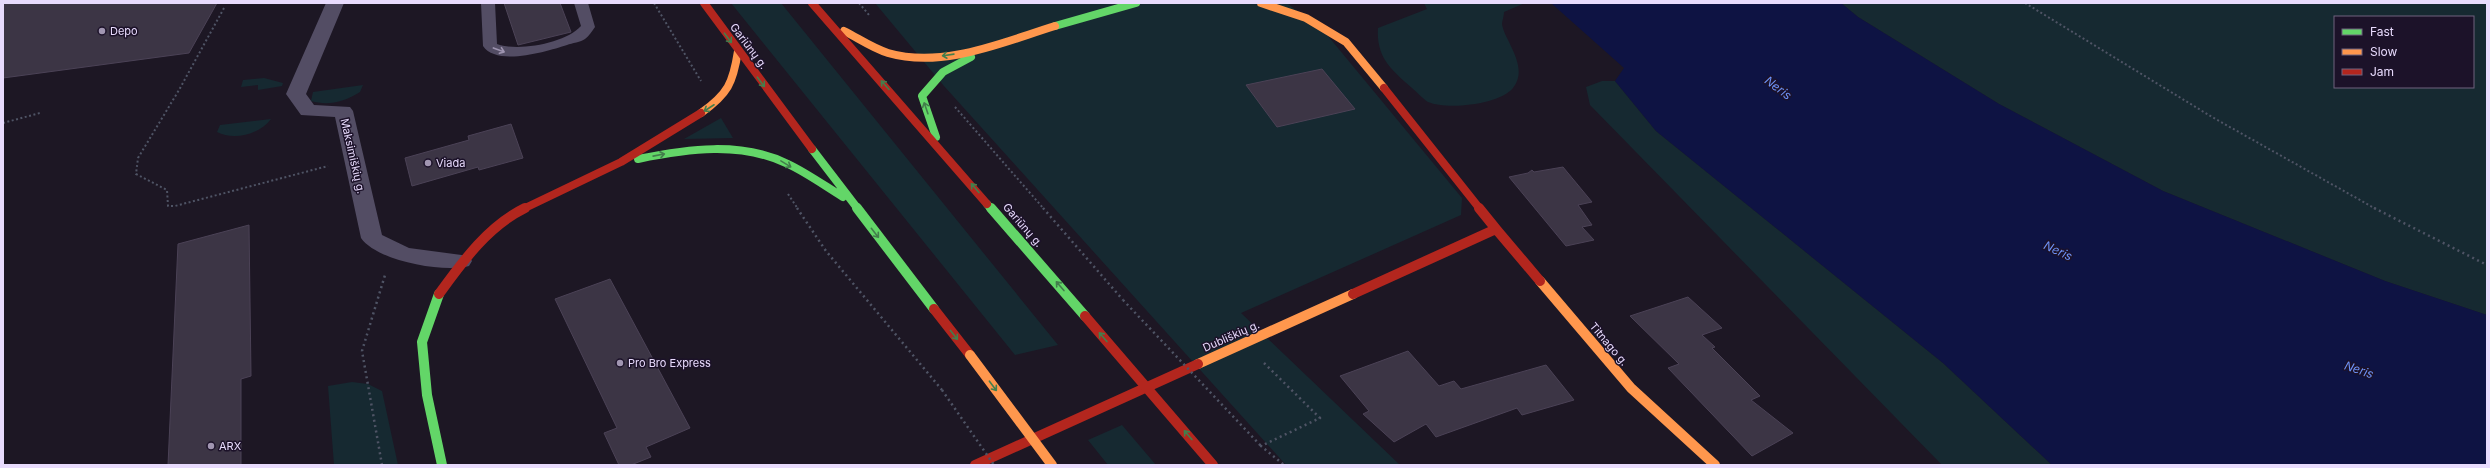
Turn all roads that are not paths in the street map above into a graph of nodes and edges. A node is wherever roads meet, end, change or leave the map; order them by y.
1 (335, 3) edge
2 (488, 3) edge
3 (581, 3) edge
4 (704, 3) edge
5 (812, 3) edge
6 (1136, 3) edge
7 (1261, 3) edge
8 (829, 22) junction
9 (1027, 35) junction
10 (738, 51) junction
11 (938, 146) junction
12 (621, 162) junction
13 (851, 202) junction
14 (1496, 229) junction
15 (462, 261) junction
16 (442, 465) edge
17 (975, 465) edge
18 (1052, 465) edge
19 (1213, 465) edge
20 (1715, 465) edge

1 - 15 street, Maksimiškių g.
2 -> 3 lane
4 -> 10 main road, Gariūnų g.
5 - 8 main road, Gariūnų g.
6 - 9 main road
7 - 14 main road, Titnago g.
9 -> 8 main road
11 -> 8 main road, Gariūnų g.
11 -> 9 main road
10 -> 12 main road
10 -> 13 main road, Gariūnų g.
19 -> 11 main road, Gariūnų g., bridge
12 -> 13 main road
12 - 15 main road
13 -> 18 main road, Gariūnų g., bridge
14 - 17 main road, Dubliškių g.
14 - 20 main road, Titnago g.
15 - 16 main road

